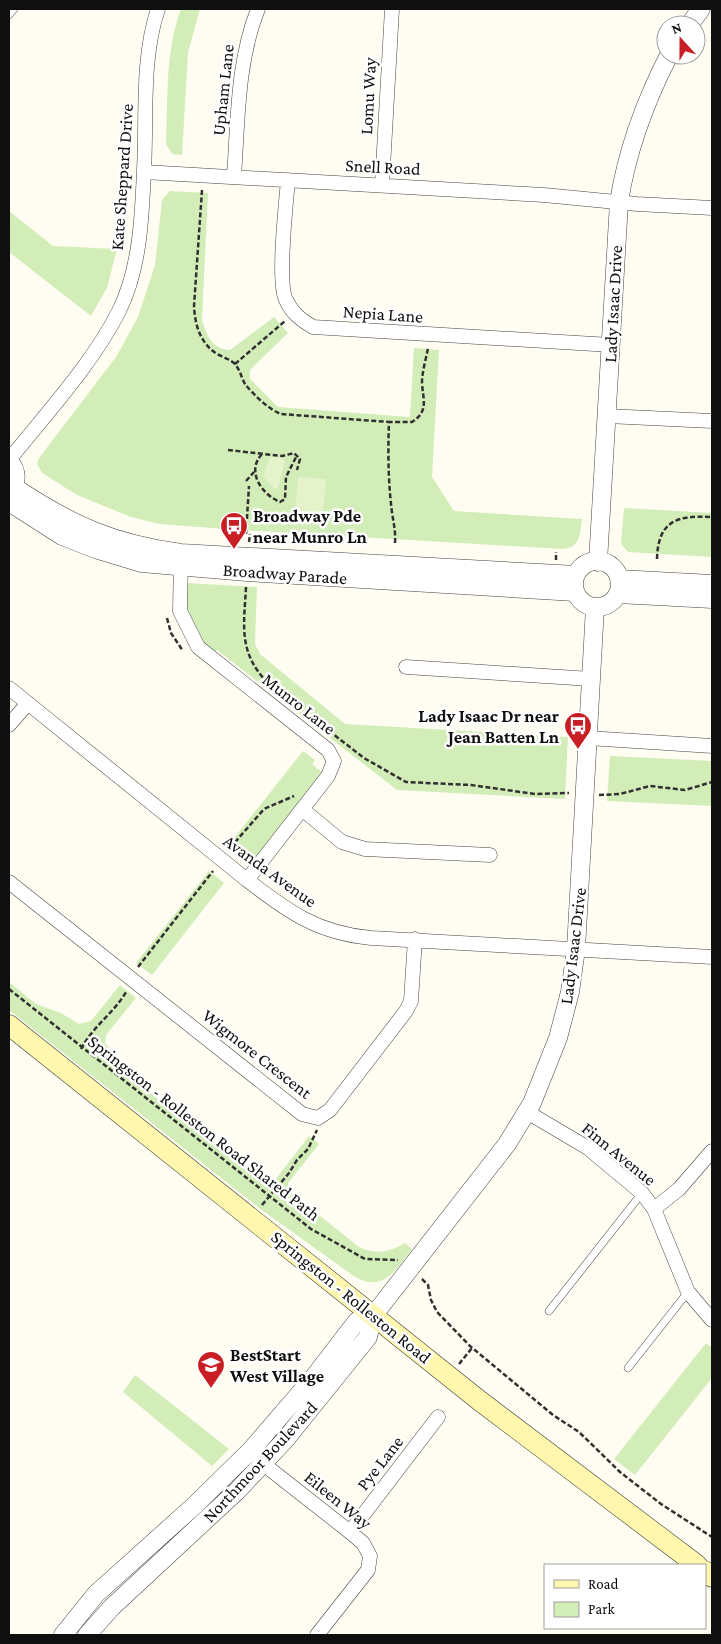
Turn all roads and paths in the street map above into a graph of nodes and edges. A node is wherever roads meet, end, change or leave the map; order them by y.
1 (14, 9) edge
2 (158, 9) edge
3 (258, 9) edge
4 (392, 9) edge
5 (9, 15) edge
6 (664, 65) edge
7 (144, 172) junction
8 (234, 176) junction
9 (288, 180) junction
10 (382, 185) junction
11 (202, 190) dead end
12 (619, 202) junction
13 (712, 208) edge
14 (294, 313) junction
15 (429, 336) junction
16 (610, 345) junction
17 (235, 364) junction
18 (607, 416) junction
19 (389, 422) junction
20 (712, 422) edge
21 (228, 450) dead end
22 (262, 454) junction
23 (297, 455) junction
24 (9, 460) edge
25 (297, 470) dead end
26 (254, 472) junction
27 (246, 481) dead end
28 (249, 486) dead end
29 (10, 494) edge
30 (712, 516) edge
31 (395, 543) dead end
32 (657, 559) dead end
33 (181, 560) junction
34 (598, 562) junction
35 (248, 565) junction
36 (576, 584) junction
37 (712, 584) edge
38 (619, 586) junction
39 (712, 599) edge
40 (595, 607) junction
41 (166, 612) dead end
42 (187, 655) dead end
43 (406, 668) dead end
44 (591, 679) junction
45 (268, 683) dead end
46 (9, 688) edge
47 (28, 703) junction
48 (304, 712) dead end
49 (9, 725) edge
50 (588, 738) junction
51 (712, 746) edge
52 (712, 782) edge
53 (298, 793) dead end
54 (586, 794) junction
55 (302, 810) junction
56 (490, 855) dead end
57 (222, 860) junction
58 (247, 880) junction
59 (9, 882) edge
60 (415, 939) junction
61 (576, 949) junction
62 (712, 957) edge
63 (130, 978) junction
64 (9, 989) edge
65 (9, 1024) edge
66 (82, 1049) junction
67 (527, 1112) junction
68 (317, 1132) dead end
69 (711, 1153) edge
70 (642, 1193) junction
71 (269, 1196) junction
72 (654, 1208) junction
73 (259, 1210) dead end
74 (395, 1259) dead end
75 (426, 1282) dead end
76 (688, 1292) junction
77 (549, 1311) dead end
78 (373, 1316) junction
79 (712, 1320) edge
80 (472, 1348) junction
81 (457, 1367) dead end
82 (628, 1368) dead end
83 (438, 1417) dead end
84 (257, 1457) junction
85 (350, 1532) junction
86 (712, 1537) edge
87 (695, 1564) edge
88 (63, 1635) edge
89 (87, 1635) edge
90 (317, 1635) edge

1 - 5 lane
2 - 7 street, Kate Sheppard Drive
3 - 8 street, Upham Lane
4 - 10 street, Lomu Way
6 - 12 street, Lady Isaac Drive
7 - 8 street, Snell Road
7 - 24 street, Kate Sheppard Drive
8 - 9 street, Snell Road
9 - 10 street, Snell Road
9 - 14 street, Nepia Lane
10 - 12 street, Snell Road
11 - 17 path
12 - 13 street, Snell Road
12 - 16 street, Lady Isaac Drive
14 - 15 street, Nepia Lane
14 - 17 path
15 - 16 street, Nepia Lane
15 - 19 path
16 - 18 street, Lady Isaac Drive
17 - 19 path
18 - 20 street
18 - 34 street, Lady Isaac Drive
19 - 31 path
21 - 22 path
22 - 23 path
22 - 26 path
23 - 25 path
23 - 26 path
24 - 29 street
26 - 27 path
28 - 35 path
29 - 33 street, Broadway Parade
30 - 32 path
33 - 35 street, Broadway Parade
33 - 55 street, Munro Lane
34 - 36 street
34 - 38 street
35 - 36 street, Broadway Parade
35 - 45 path
36 - 40 street
37 - 38 street
38 - 39 street
38 - 40 street
40 - 44 street, Lady Isaac Drive
41 - 42 path
43 - 44 street
44 - 50 street, Lady Isaac Drive
46 - 47 street, Avanda Avenue
47 - 49 street
47 - 57 street, Avanda Avenue
48 - 54 path
50 - 51 street
50 - 54 street, Lady Isaac Drive
52 - 54 path
53 - 57 path
54 - 61 street, Lady Isaac Drive
55 - 56 street
55 - 58 street, Munro Lane
57 - 58 street, Avanda Avenue
57 - 63 path
58 - 60 street, Avanda Avenue
59 - 63 street, Wigmore Crescent
60 - 61 street, Avanda Avenue
60 - 63 street, Wigmore Crescent
61 - 62 street, Avanda Avenue
61 - 67 street, Lady Isaac Drive
63 - 66 path
64 - 66 path, Springston - Rolleston Road Shared Path
65 - 78 main road, Springston - Rolleston Road
66 - 71 path, Springston - Rolleston Road Shared Path
67 - 70 street, Finn Avenue
67 - 78 street, Lady Isaac Drive
68 - 71 path
69 - 72 street
70 - 72 street, Finn Avenue
70 - 77 lane
71 - 73 path
71 - 74 path, Springston - Rolleston Road Shared Path
72 - 76 street, Finn Avenue
75 - 80 path
76 - 79 street, Finn Avenue
76 - 82 lane
78 - 84 street, Northmoor Boulevard
78 - 87 main road, Springston - Rolleston Road
80 - 81 path
80 - 86 path
83 - 85 street, Pye Lane
84 - 85 street, Eileen Way
84 - 88 street, Northmoor Boulevard
84 - 89 street, Northmoor Boulevard
85 - 90 street, Eileen Way

